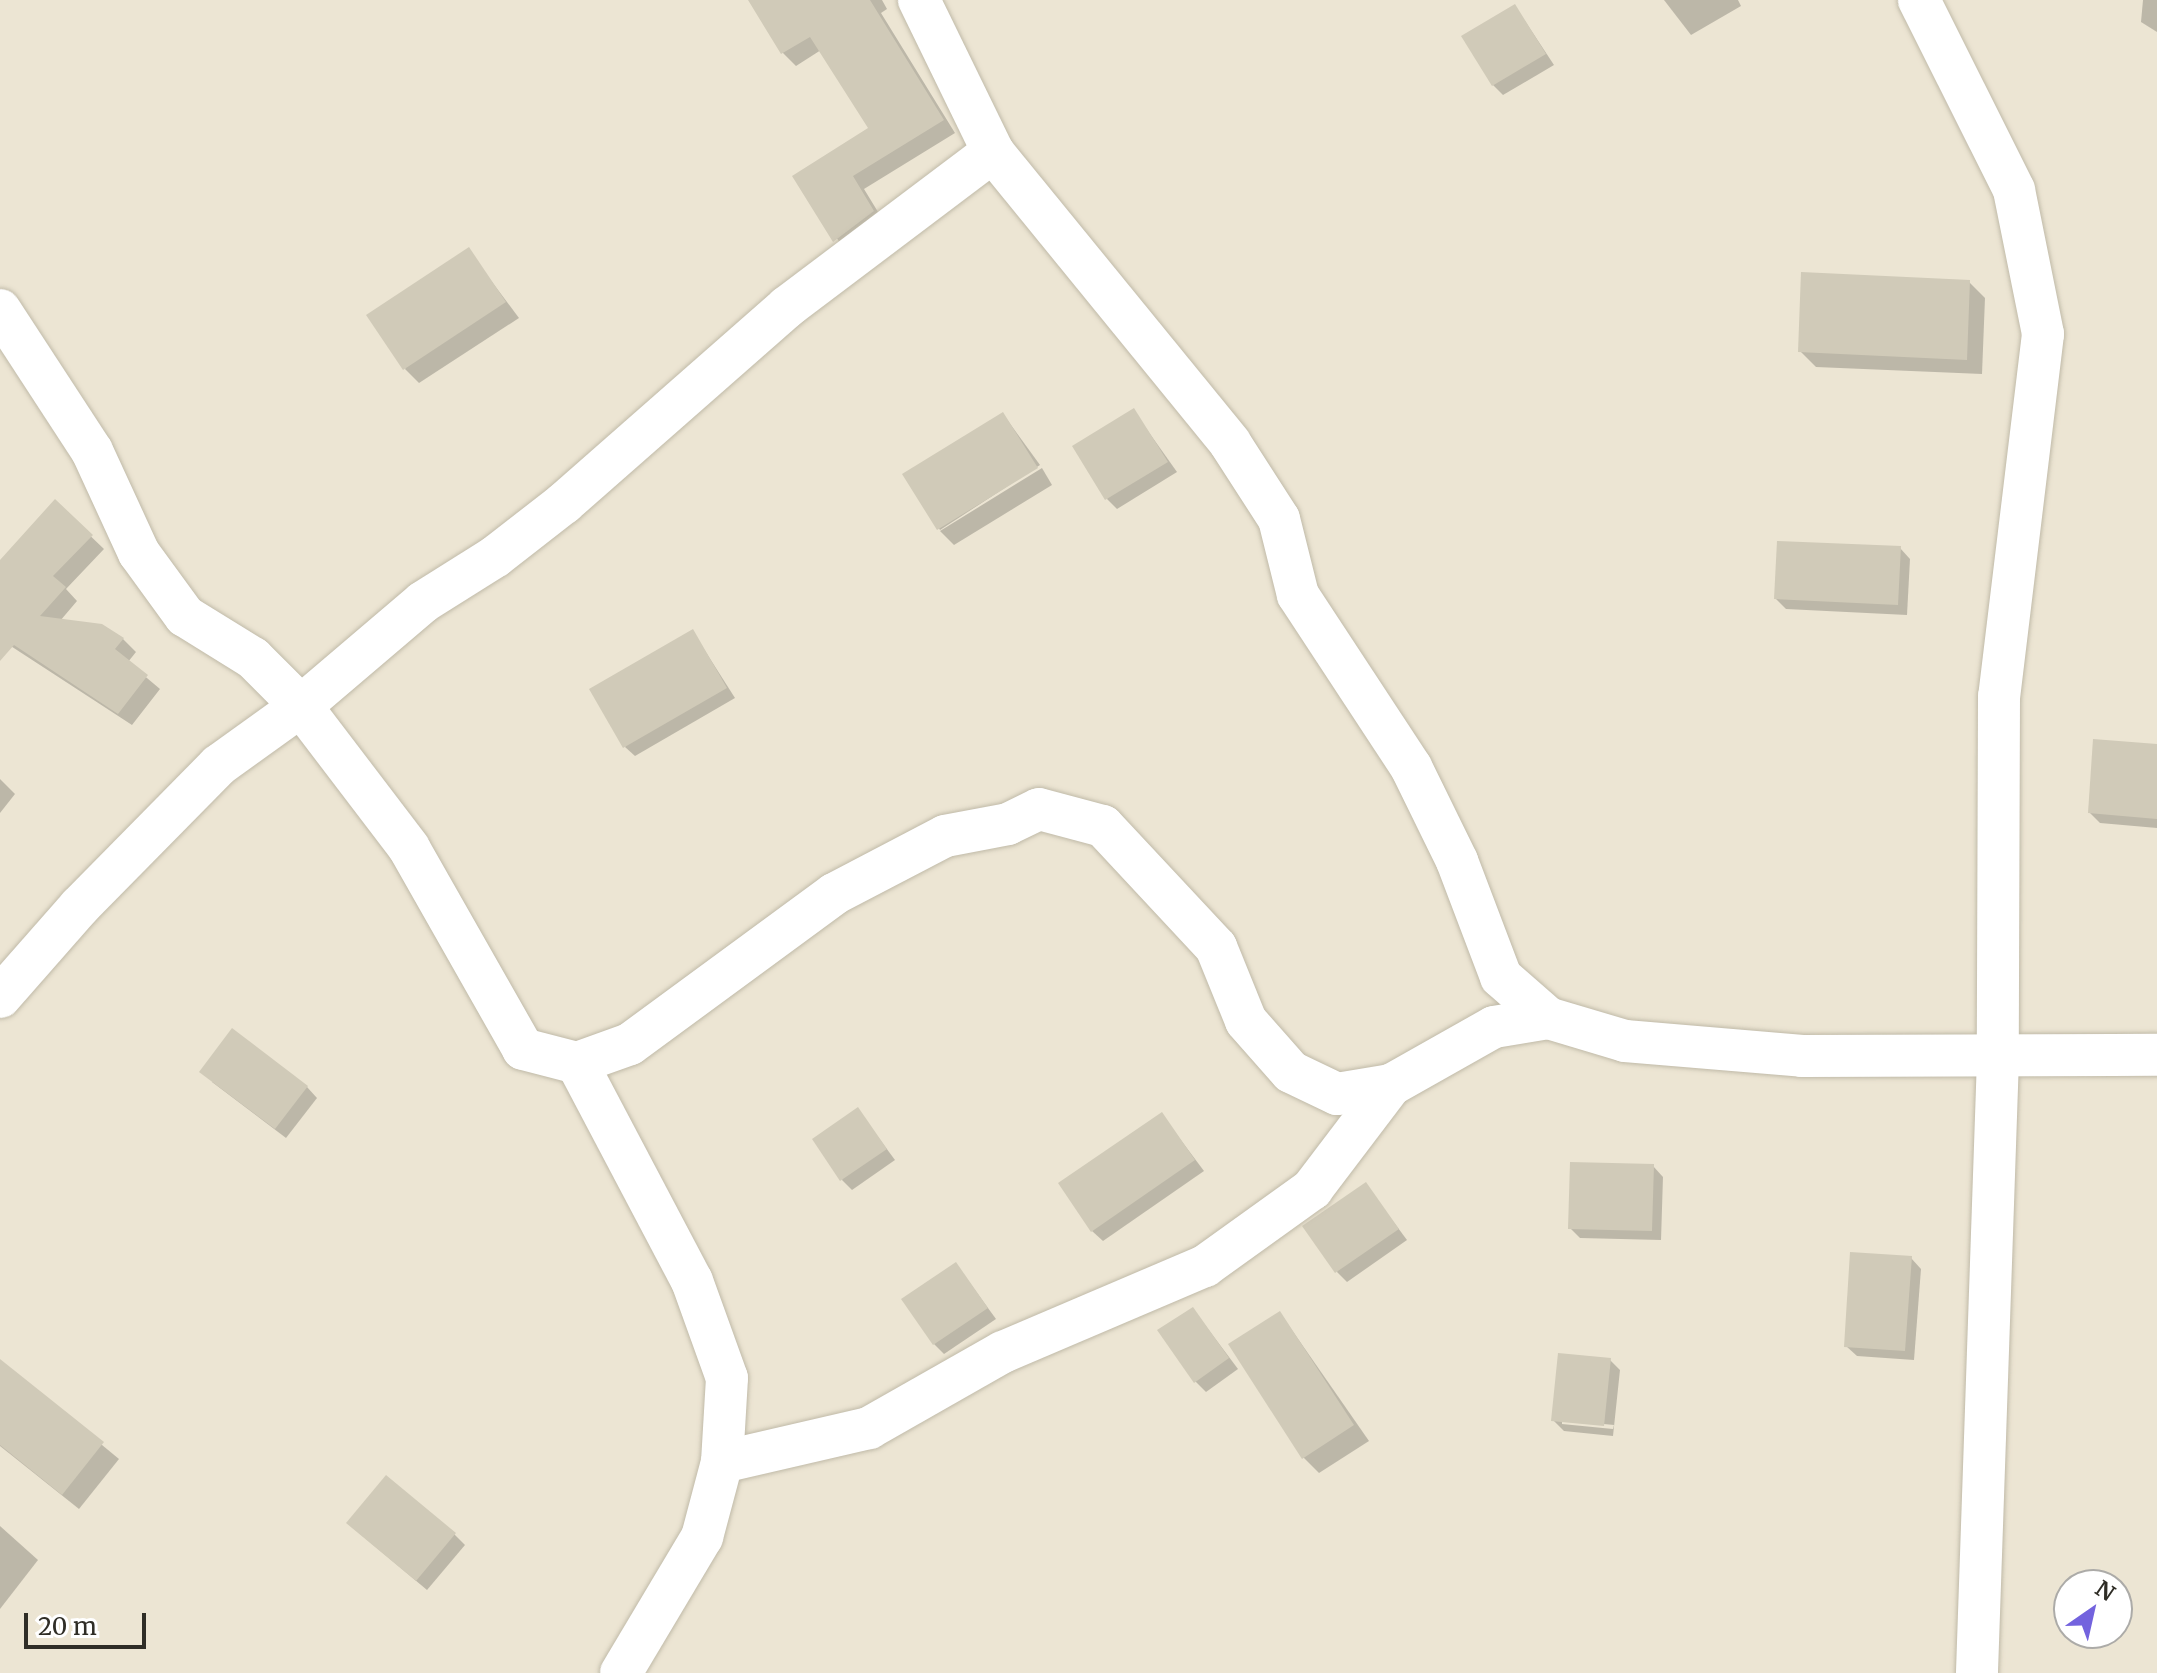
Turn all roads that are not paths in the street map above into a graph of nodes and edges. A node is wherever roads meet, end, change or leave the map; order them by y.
1 (919, 0) edge
2 (1919, 0) edge
3 (993, 152) junction
4 (0, 310) edge
5 (301, 706) junction
6 (0, 997) edge
7 (1548, 1018) junction
8 (2157, 1055) edge
9 (1998, 1058) junction
10 (577, 1063) junction
11 (1391, 1085) junction
12 (722, 1462) junction
13 (621, 1673) edge
14 (1977, 1673) edge

1 - 3 street
2 - 9 street
3 - 5 street
3 - 7 street
4 - 5 street
5 - 6 street
5 - 10 street
7 - 9 street
7 - 11 street
8 - 9 street
9 - 14 street
10 - 11 street
10 - 12 street
11 - 12 street
12 - 13 street

